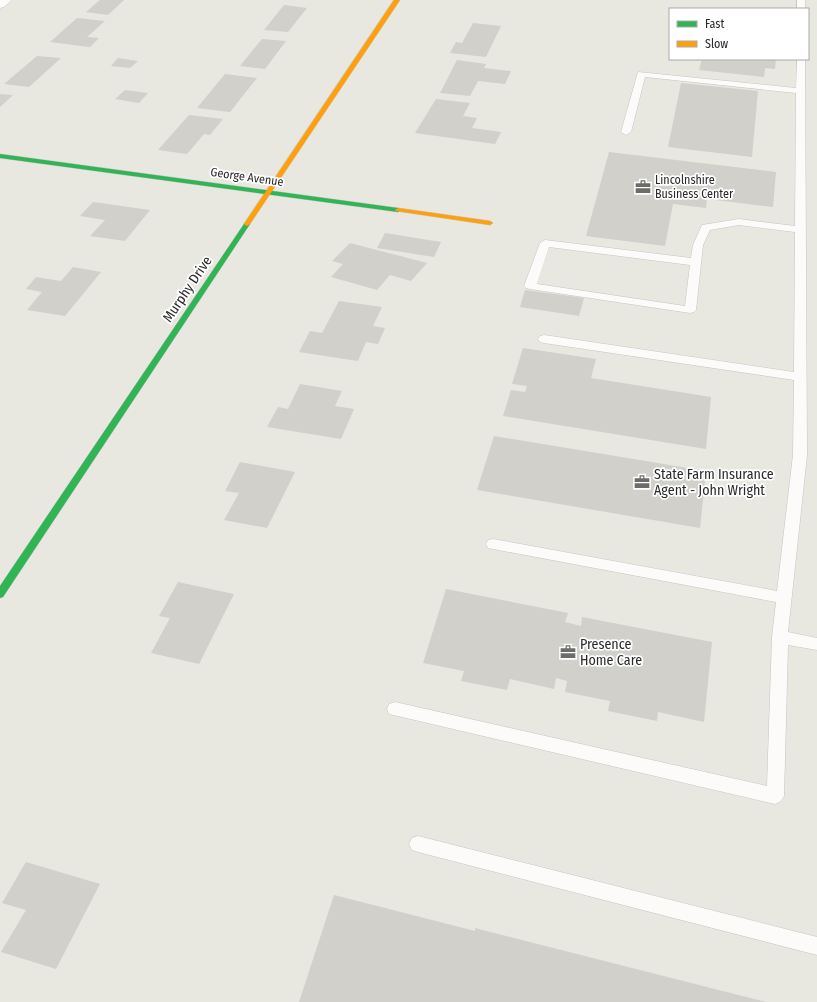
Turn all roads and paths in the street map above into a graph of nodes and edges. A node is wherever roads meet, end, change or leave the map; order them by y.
1 (6, 0) edge
2 (397, 0) edge
3 (0, 4) edge
4 (801, 60) edge
5 (801, 91) junction
6 (626, 132) dead end
7 (0, 156) edge
8 (269, 192) junction
9 (490, 223) dead end
10 (800, 230) junction
11 (695, 262) junction
12 (544, 339) dead end
13 (800, 377) junction
14 (493, 544) dead end
15 (0, 594) edge
16 (784, 598) junction
17 (780, 637) junction
18 (817, 644) edge
19 (395, 709) dead end
20 (418, 844) dead end
21 (817, 946) edge

1 - 3 street
2 - 8 street, Murphy Drive
4 - 5 lane
5 - 6 lane
5 - 10 lane
7 - 8 street, George Avenue
8 - 9 street, George Avenue
8 - 15 street, Murphy Drive
10 - 11 lane
10 - 13 lane
11 - 11 lane
12 - 13 lane
13 - 16 lane
14 - 16 lane
16 - 17 lane
17 - 18 lane
17 - 19 lane
20 - 21 lane

